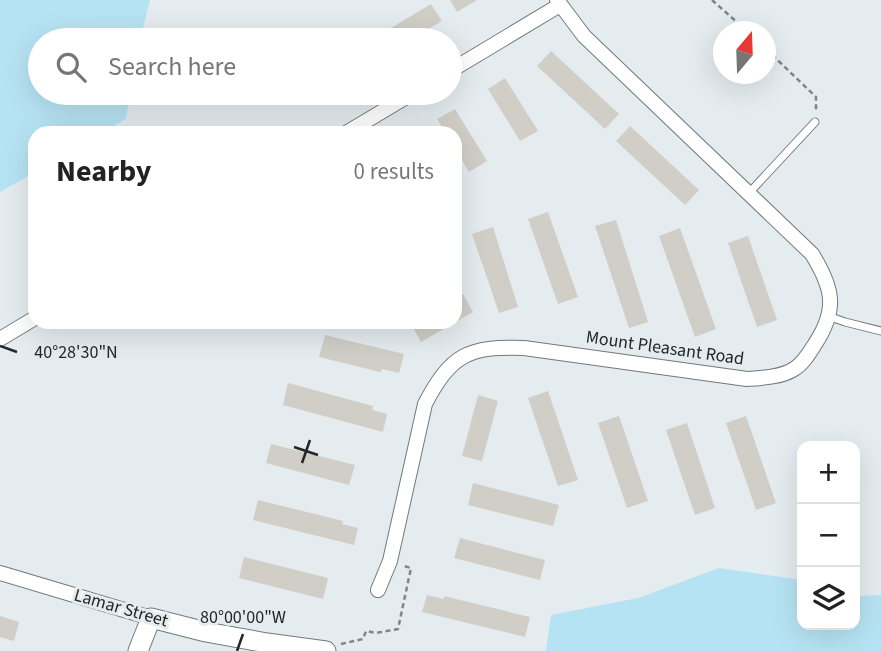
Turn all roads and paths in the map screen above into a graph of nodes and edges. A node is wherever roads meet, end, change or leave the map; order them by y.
1 (712, 0) edge
2 (559, 2) edge
3 (736, 21) edge
4 (776, 59) edge
5 (462, 63) edge
6 (393, 105) edge
7 (815, 122) joint
8 (358, 126) edge
9 (749, 194) junction
10 (828, 316) junction
11 (28, 322) edge
12 (881, 331) edge
13 (0, 339) edge
14 (390, 561) junction
15 (0, 573) edge
16 (378, 590) dead end
17 (151, 618) junction
18 (320, 650) edge
19 (138, 651) edge

1 - 3 path
2 - 5 street
2 - 9 street, Mount Pleasant Road
4 - 7 path
6 - 8 street
7 - 9 lane
9 - 10 street, Mount Pleasant Road
10 - 12 lane
10 - 14 street, Mount Pleasant Road
11 - 13 street
14 - 16 street, Mount Pleasant Road
14 - 18 path
15 - 17 street, Lamar Street
17 - 18 street, Lamar Street
17 - 19 street

